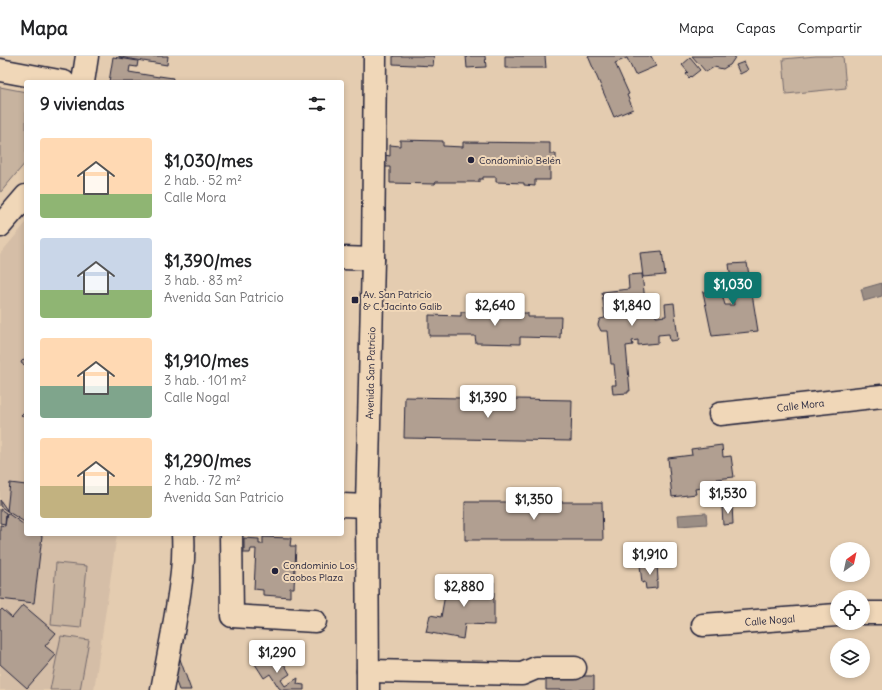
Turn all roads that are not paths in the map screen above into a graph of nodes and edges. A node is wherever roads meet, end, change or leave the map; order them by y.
1 (87, 56) edge
2 (375, 56) edge
3 (0, 70) edge
4 (53, 80) edge
5 (83, 80) edge
6 (24, 198) edge
7 (0, 226) edge
8 (344, 258) edge
9 (373, 259) junction
10 (882, 396) edge
11 (720, 414) dead end
12 (344, 505) edge
13 (367, 506) junction
14 (183, 536) edge
15 (231, 536) edge
16 (870, 613) edge
17 (882, 613) edge
18 (830, 616) edge
19 (315, 621) dead end
20 (703, 625) dead end
21 (575, 668) dead end
22 (368, 680) edge
23 (162, 690) edge

1 - 5 street
2 - 9 street, Avenida San Patricio
3 - 4 street
6 - 7 street
8 - 9 street
9 - 13 street, Avenida San Patricio
10 - 11 street, Calle Mora
12 - 13 street
13 - 22 street, Avenida San Patricio
14 - 23 street
15 - 19 street
16 - 17 street
18 - 20 street, Calle Nogal
21 - 22 street

